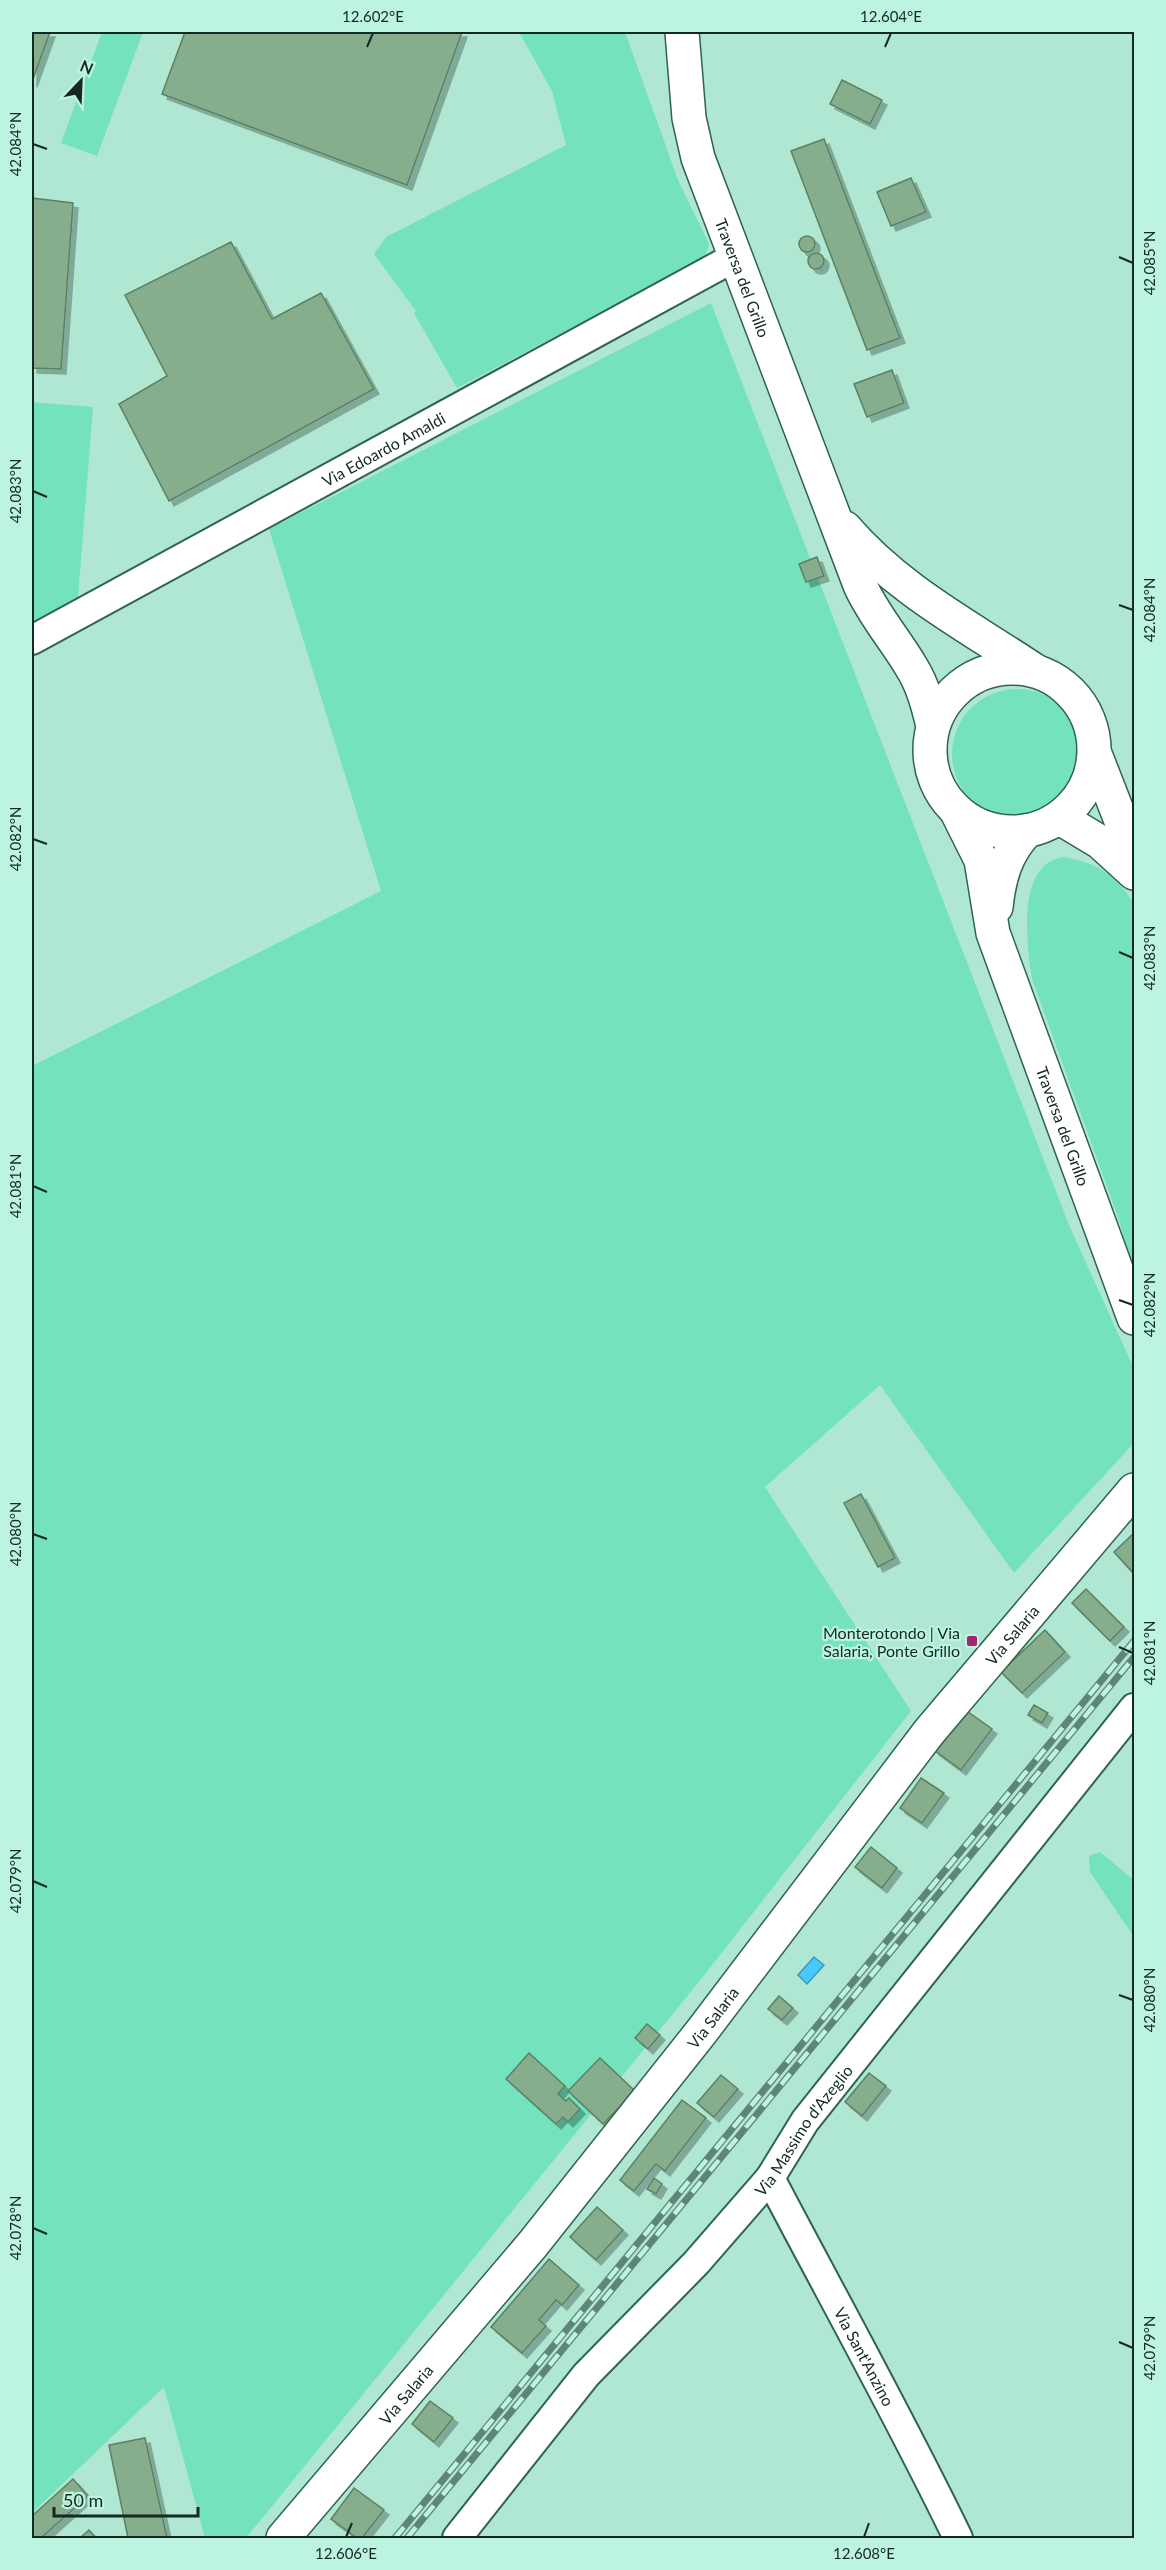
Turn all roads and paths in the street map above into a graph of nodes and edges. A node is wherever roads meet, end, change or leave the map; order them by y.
1 (685, 39) edge
2 (735, 257) junction
3 (835, 515) junction
4 (32, 640) edge
5 (1034, 670) junction
6 (933, 726) junction
7 (1095, 754) junction
8 (957, 812) junction
9 (1060, 818) junction
10 (1028, 831) junction
11 (1134, 854) edge
12 (1134, 873) edge
13 (993, 933) junction
14 (1134, 1318) edge
15 (1134, 1490) edge
16 (1134, 1708) edge
17 (770, 2178) junction
18 (283, 2538) edge
19 (457, 2538) edge
20 (958, 2538) edge

1 - 2 main road, Traversa del Grillo
2 - 3 main road, Traversa del Grillo
2 - 4 street, Via Edoardo Amaldi
3 - 5 main road, Traversa del Grillo
3 - 6 main road, Traversa del Grillo
5 - 6 main road
5 - 7 main road
6 - 8 main road
7 - 9 main road
7 - 11 main road
8 - 10 main road
8 - 13 main road, Traversa del Grillo
9 - 10 main road
9 - 12 main road
10 - 13 main road, Traversa del Grillo
13 - 14 main road, Traversa del Grillo
15 - 18 main road, Via Salaria
16 - 17 street, Via Massimo d'Azeglio
17 - 19 street, Via Massimo d'Azeglio
17 - 20 street, Via Sant'Anzino

